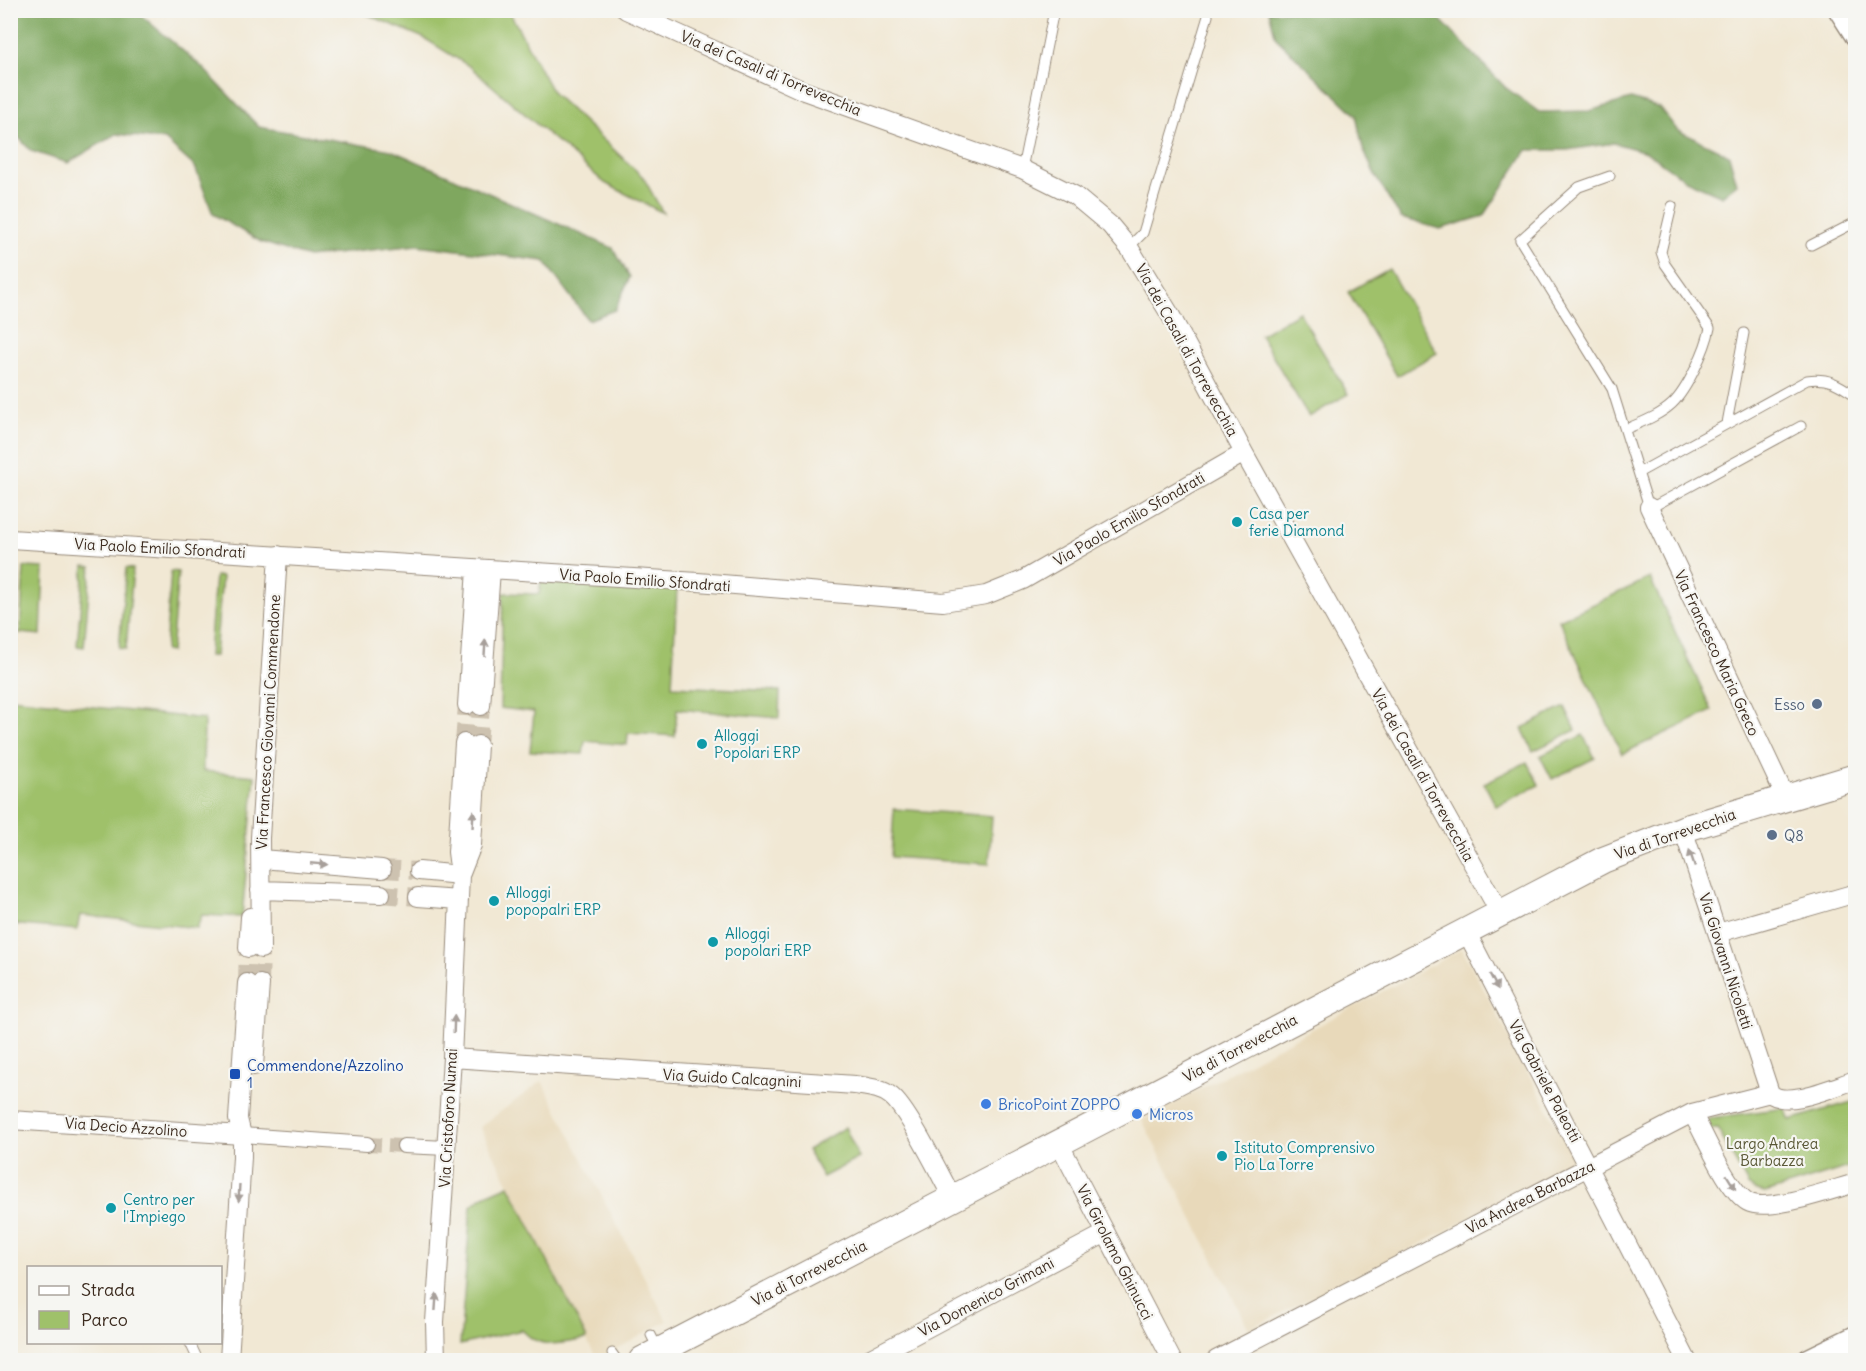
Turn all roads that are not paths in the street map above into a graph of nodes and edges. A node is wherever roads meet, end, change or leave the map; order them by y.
1 (626, 10) edge
2 (1054, 10) edge
3 (1840, 10) edge
4 (1208, 16) dead end
5 (1856, 35) edge
6 (1022, 169) junction
7 (1610, 176) dead end
8 (1672, 206) dead end
9 (1856, 222) edge
10 (1811, 245) dead end
11 (1129, 247) junction
12 (1744, 333) dead end
13 (1856, 396) edge
14 (1727, 423) junction
15 (1800, 426) dead end
16 (1626, 429) junction
17 (1244, 453) junction
18 (1640, 472) junction
19 (1649, 507) junction
20 (10, 539) edge
21 (278, 555) junction
22 (483, 570) junction
23 (474, 705) tunnel mouth
24 (471, 744) tunnel mouth
25 (1856, 777) edge
26 (1786, 798) junction
27 (1683, 829) junction
28 (261, 859) junction
29 (382, 869) tunnel mouth
30 (419, 871) tunnel mouth
31 (460, 875) junction
32 (260, 890) junction
33 (1856, 893) edge
34 (381, 894) tunnel mouth
35 (418, 897) tunnel mouth
36 (459, 900) junction
37 (1500, 913) junction
38 (1467, 931) junction
39 (1718, 933) junction
40 (254, 948) tunnel mouth
41 (254, 983) tunnel mouth
42 (452, 1058) junction
43 (1856, 1080) edge
44 (1770, 1093) junction
45 (1692, 1113) junction
46 (10, 1120) edge
47 (242, 1135) junction
48 (1059, 1143) junction
49 (367, 1144) tunnel mouth
50 (404, 1146) tunnel mouth
51 (447, 1148) junction
52 (1589, 1166) junction
53 (1856, 1184) edge
54 (952, 1197) junction
55 (1106, 1233) junction
56 (1856, 1337) edge
57 (190, 1344) edge
58 (651, 1349) edge
59 (198, 1360) edge
60 (229, 1360) edge
61 (436, 1360) edge
62 (867, 1360) edge
63 (1172, 1360) edge
64 (1216, 1360) edge
65 (1687, 1360) edge
66 (1809, 1360) edge

1 - 6 street, Via dei Casali di Torrevecchia
2 - 6 lane
3 - 5 street
4 - 11 lane
6 - 11 street, Via dei Casali di Torrevecchia
7 - 16 lane
8 - 16 lane
9 - 10 lane
11 - 17 street, Via dei Casali di Torrevecchia
12 - 14 lane
13 - 14 lane
14 - 18 lane
15 - 19 lane
16 - 18 lane
17 - 22 street, Via Paolo Emilio Sfondrati
17 - 37 street, Via dei Casali di Torrevecchia
18 - 19 lane
19 - 26 street, Via Francesco Maria Greco
20 - 21 street, Via Paolo Emilio Sfondrati
21 - 22 street, Via Paolo Emilio Sfondrati
21 - 28 street, Via Francesco Giovanni Commendone
23 -> 22 street
31 -> 24 street, Via Cristoforo Numai
25 - 26 main road, Via di Torrevecchia
26 - 27 main road, Via di Torrevecchia
27 - 37 main road, Via di Torrevecchia
39 -> 27 street, Via Giovanni Nicoletti
28 -> 29 street
28 - 32 street, Via Francesco Giovanni Commendone
30 - 31 street
31 - 36 street, Via Cristoforo Numai
32 - 34 street
32 - 40 street, Via Francesco Giovanni Commendone
33 - 39 street
35 - 36 street
42 -> 36 street, Via Cristoforo Numai
37 - 38 main road, Via di Torrevecchia
38 - 48 main road, Via di Torrevecchia
38 -> 52 street, Via Gabriele Paleotti
39 - 44 street, Via Giovanni Nicoletti
41 - 47 street
42 - 51 street, Via Cristoforo Numai
42 - 54 street, Via Guido Calcagnini
43 - 44 street, Via Andrea Barbazza
44 - 45 street, Via Andrea Barbazza
45 - 52 street, Via Andrea Barbazza
45 -> 53 street
46 - 47 street, Via Decio Azzolino
47 - 49 street
47 -> 60 street
48 - 54 main road, Via di Torrevecchia
48 - 55 street, Via Girolamo Ghinucci
50 - 51 street
61 -> 51 street, Via Cristoforo Numai
52 - 64 street, Via Andrea Barbazza
52 - 65 street, Via Gabriele Paleotti
54 - 58 main road, Via di Torrevecchia
55 - 62 street, Via Domenico Grimani
55 - 63 street, Via Girolamo Ghinucci
56 - 66 street
57 - 59 lane

